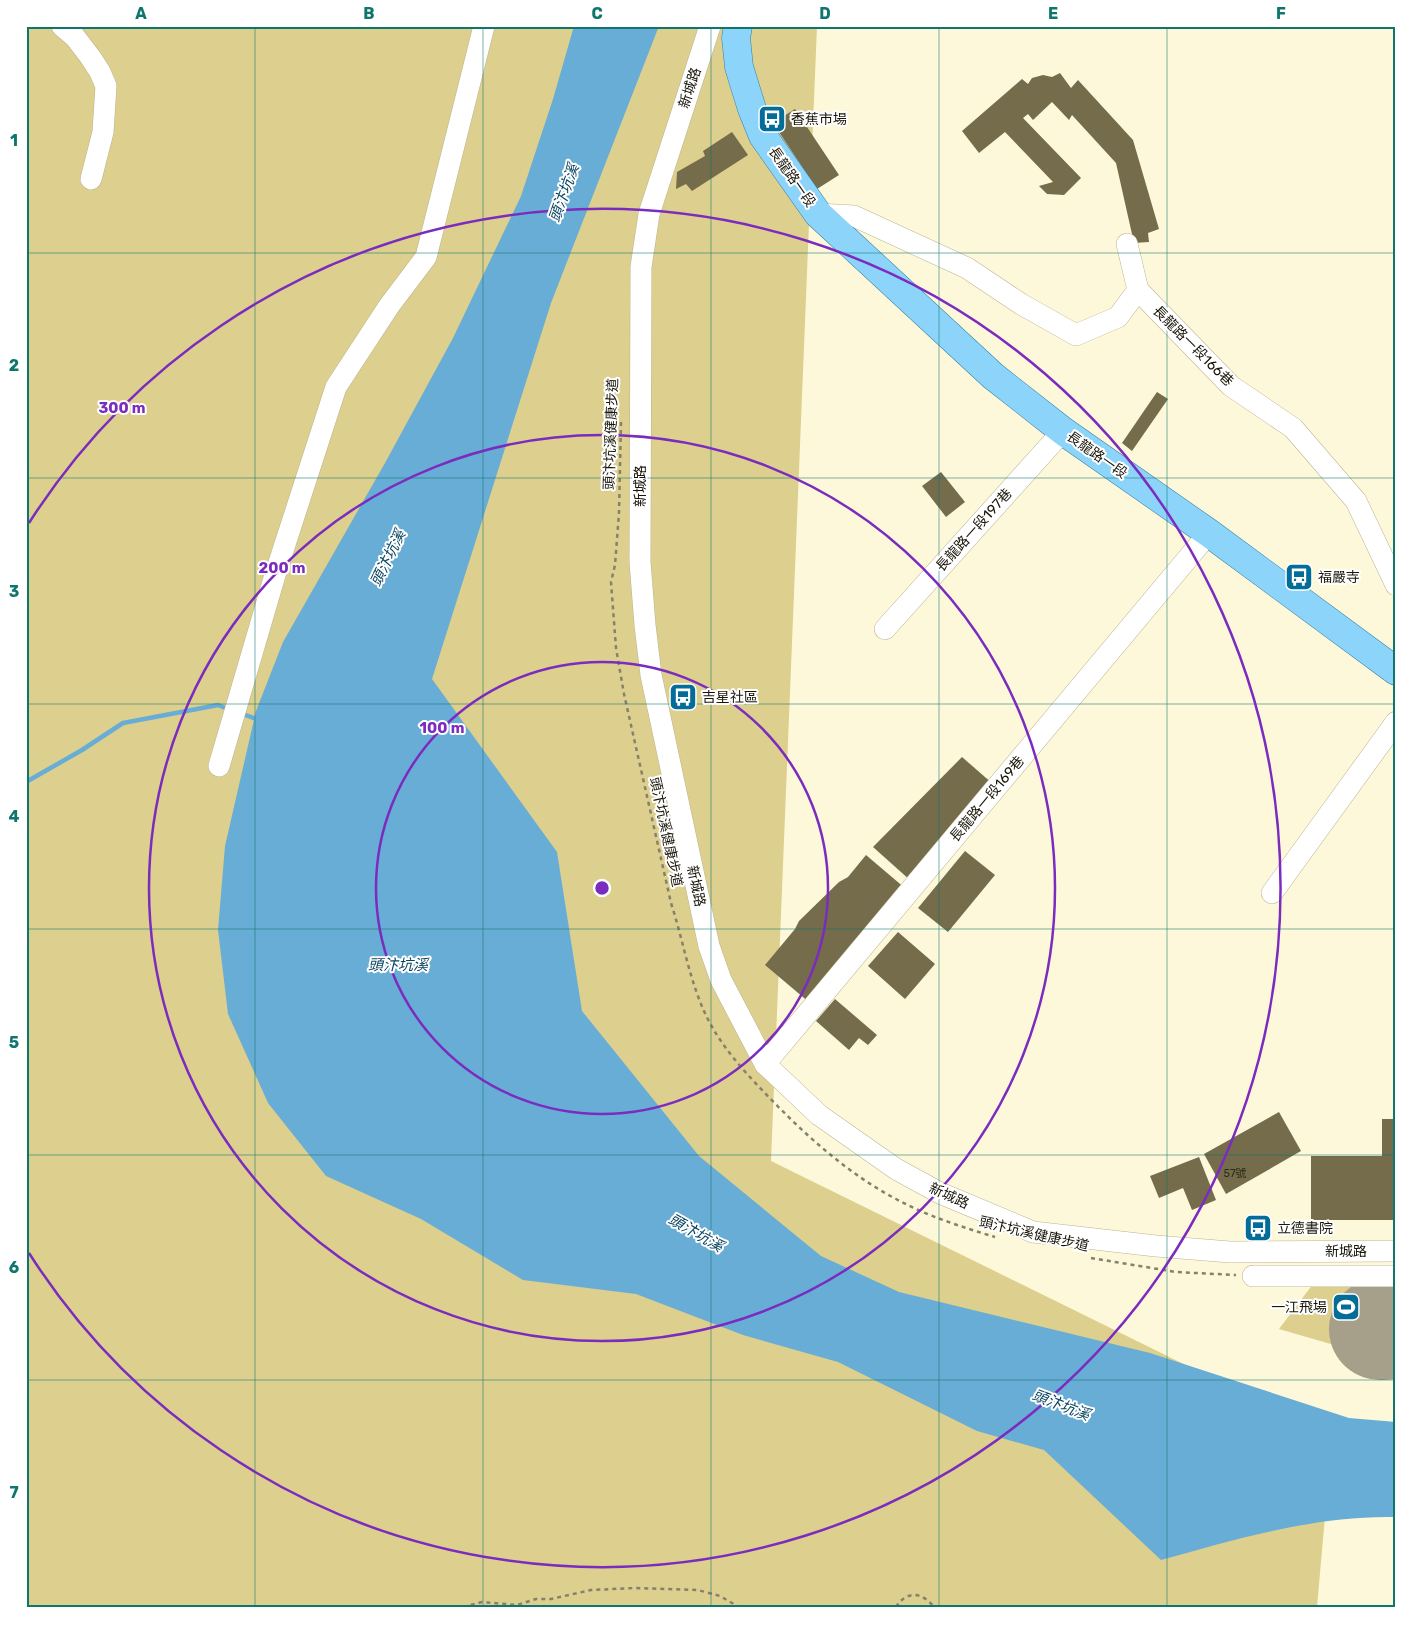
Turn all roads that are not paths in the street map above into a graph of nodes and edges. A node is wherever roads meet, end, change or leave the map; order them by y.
1 (62, 26) edge
2 (484, 26) edge
3 (710, 26) edge
4 (738, 26) edge
5 (90, 179) dead end
6 (818, 214) junction
7 (1127, 244) dead end
8 (1138, 290) junction
9 (1063, 432) junction
10 (1209, 533) junction
11 (1396, 585) edge
12 (885, 629) dead end
13 (1393, 664) edge
14 (1396, 722) edge
15 (219, 766) dead end
16 (1272, 893) dead end
17 (765, 1064) junction
18 (1396, 1251) edge
19 (1253, 1276) road end
20 (1396, 1276) edge

1 - 5 street
2 - 15 street
3 - 17 street, 新城路
4 - 6 main road, 長龍路一段
6 - 8 street, 長龍路一段
6 - 9 main road, 長龍路一段
7 - 8 street
8 - 11 street, 長龍路一段166巷
9 - 10 main road, 長龍路一段
9 - 12 street, 長龍路一段197巷
10 - 13 main road, 長龍路一段
10 - 17 street, 長龍路一段169巷
14 - 16 street
17 - 18 street, 新城路
19 - 20 street

